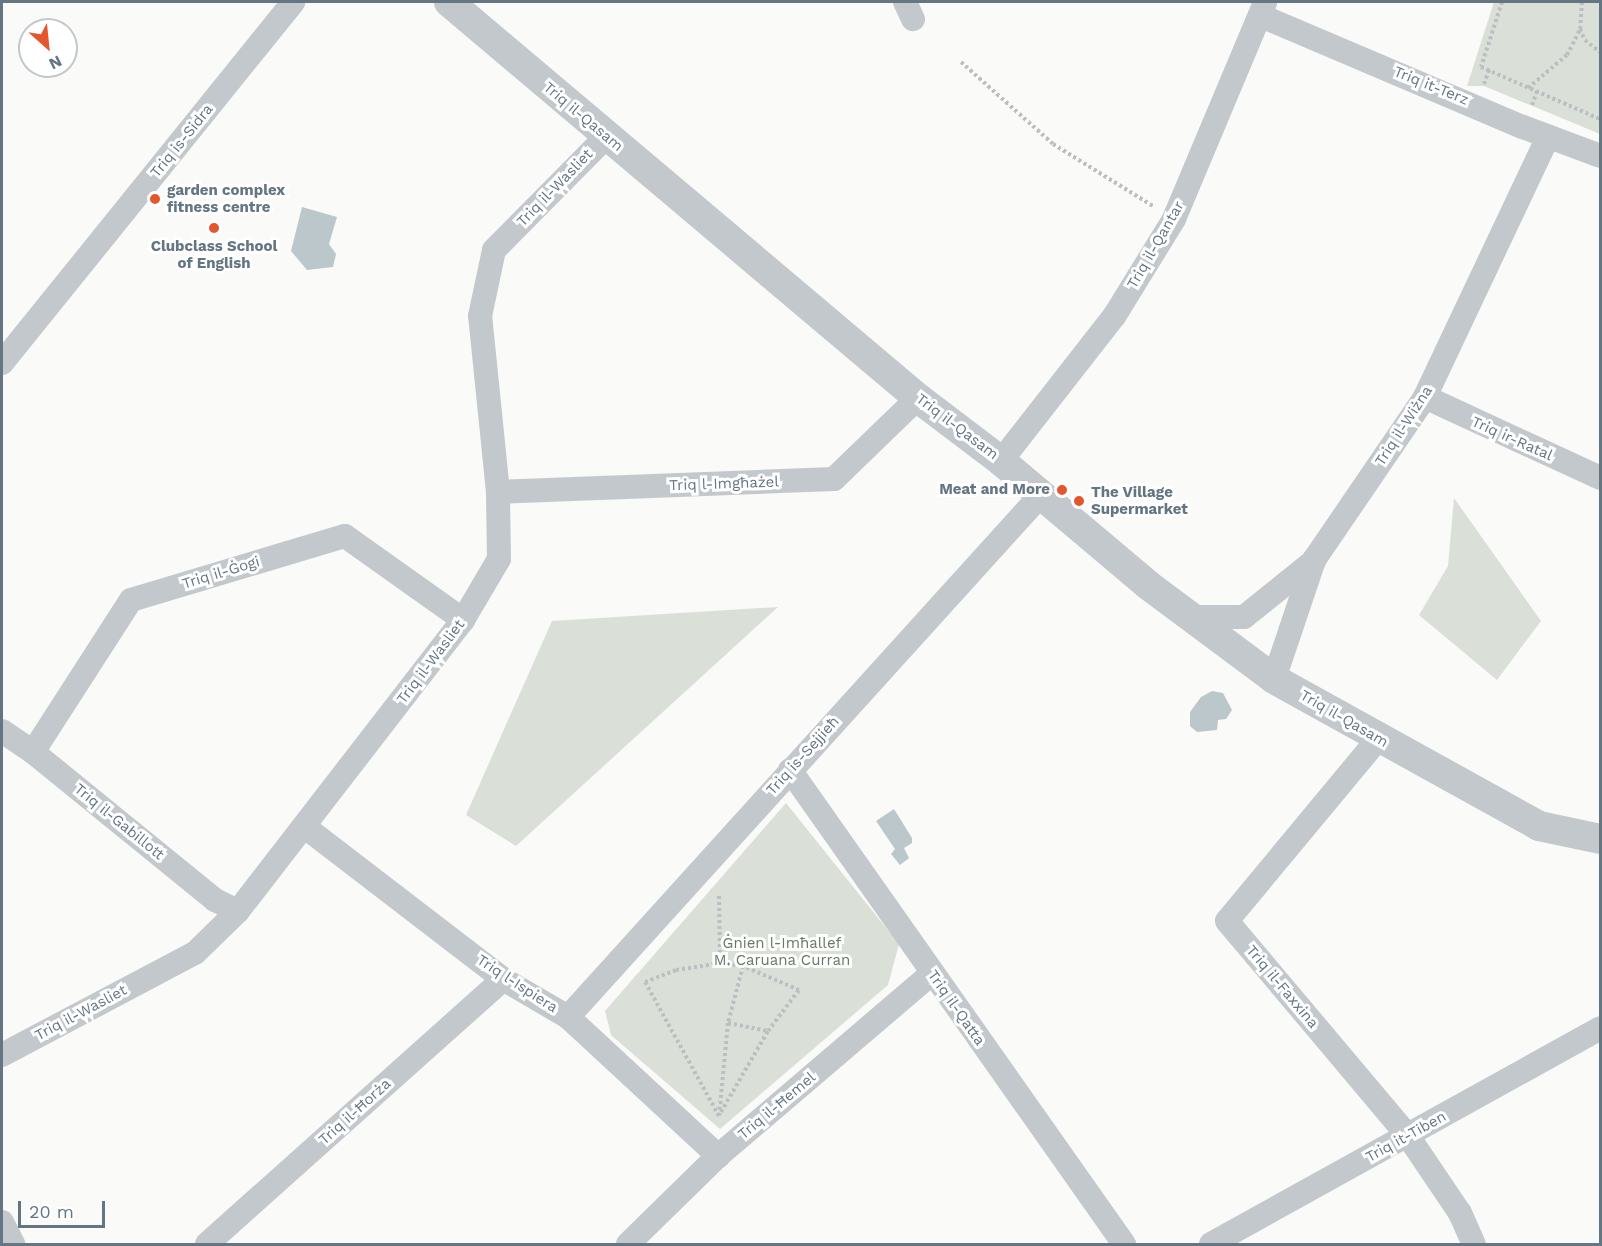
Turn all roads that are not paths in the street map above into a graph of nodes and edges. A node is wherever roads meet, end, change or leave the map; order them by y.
1 (293, 2) edge
2 (449, 2) edge
3 (1263, 9) edge
4 (606, 136) junction
5 (1548, 137) junction
6 (1600, 156) edge
7 (2, 363) edge
8 (1425, 397) junction
9 (918, 398) junction
10 (1001, 461) junction
11 (1600, 478) edge
12 (498, 492) junction
13 (1040, 497) junction
14 (1314, 560) junction
15 (1195, 617) junction
16 (463, 620) junction
17 (1274, 679) junction
18 (2, 731) edge
19 (1378, 739) junction
20 (33, 752) junction
21 (790, 770) junction
22 (304, 827) junction
23 (1600, 839) edge
24 (238, 911) junction
25 (932, 974) junction
26 (503, 979) junction
27 (568, 1017) junction
28 (1600, 1028) edge
29 (2, 1055) edge
30 (1408, 1136) junction
31 (718, 1156) junction
32 (207, 1245) edge
33 (628, 1245) edge
34 (1124, 1245) edge
35 (1211, 1245) edge
36 (1474, 1245) edge

1 - 7 street, Triq is-Sidra
2 - 4 street, Triq il-Qasam
3 - 5 street, Triq it-Terz
3 - 10 street, Triq il-Qantar
4 - 9 street, Triq il-Qasam
4 - 12 street, Triq il-Wasliet
5 - 6 street, Triq it-Terz
5 - 8 street, Triq il-Wiżna
8 - 11 street, Triq ir-Ratal
8 - 14 street, Triq il-Wiżna
9 - 10 street, Triq il-Qasam
9 - 12 street, Triq l-Imgħażel
10 - 13 street, Triq il-Qasam
12 - 16 street, Triq il-Wasliet
13 - 15 street, Triq il-Qasam
13 - 21 street, Triq is-Sejjieħ
14 - 15 street
14 - 17 street, Triq il-Wiżna
15 - 17 street, Triq il-Qasam
16 - 20 street, Triq il-Ġogi
16 - 22 street, Triq il-Wasliet
17 - 19 street, Triq il-Qasam
18 - 20 street, Triq il-Gabillott
19 - 23 street, Triq il-Qasam
19 - 30 street, Triq il-Faxxina
20 - 24 street, Triq il-Gabillott
21 - 25 street, Triq il-Qatta
21 - 27 street, Triq is-Sejjieħ
22 - 24 street, Triq il-Wasliet
22 - 26 street, Triq l-Ispiera
24 - 29 street, Triq il-Wasliet
25 - 31 street, Triq il-Ħemel
25 - 34 street, Triq il-Qatta
26 - 27 street, Triq l-Ispiera
26 - 32 street, Triq il-Ħorża
27 - 31 street, Triq l-Ispiera
28 - 30 street, Triq it-Tiben
30 - 35 street, Triq it-Tiben
30 - 36 street, Triq il-Faxxina
31 - 33 street, Triq il-Ħemel

